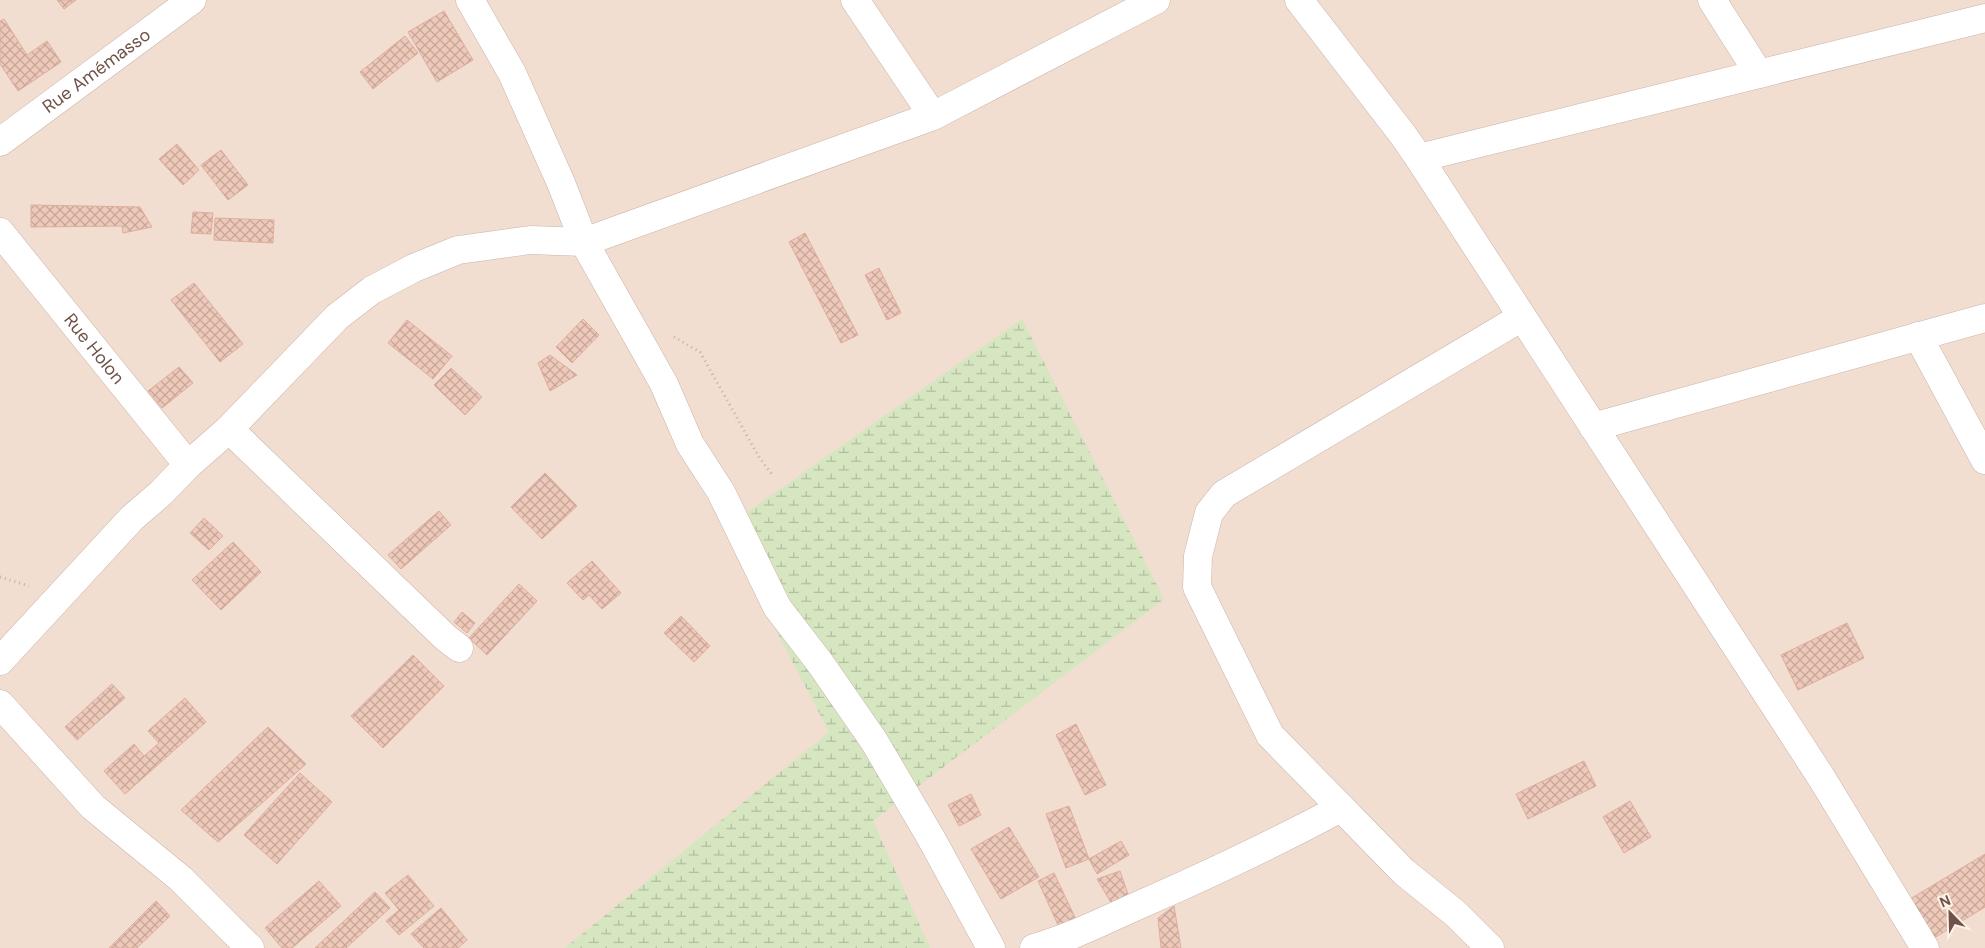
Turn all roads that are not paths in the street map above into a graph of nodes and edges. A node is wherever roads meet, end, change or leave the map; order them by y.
1 (192, 0) edge
2 (470, 0) edge
3 (855, 0) edge
4 (1156, 0) edge
5 (1299, 0) edge
6 (1712, 0) edge
7 (1985, 18) edge
8 (1759, 74) junction
9 (933, 116) junction
10 (0, 142) edge
11 (1419, 158) junction
12 (0, 232) edge
13 (584, 242) junction
14 (1522, 317) junction
15 (1985, 318) edge
16 (1918, 336) junction
17 (1593, 427) junction
18 (229, 429) junction
19 (1985, 460) edge
20 (188, 465) junction
21 (459, 648) dead end
22 (0, 661) edge
23 (0, 704) edge
24 (1341, 808) junction
25 (250, 948) edge
26 (991, 948) edge
27 (1034, 948) edge
28 (1490, 948) edge
29 (1925, 948) edge

1 - 10 street, Rue Amémasso
2 - 13 street
3 - 9 street
4 - 9 street
5 - 11 street
6 - 8 street
7 - 8 street
8 - 11 street
9 - 13 street
11 - 14 street
12 - 20 street, Rue Holon
13 - 18 street
13 - 26 street
14 - 17 street
14 - 24 street
15 - 16 street
16 - 17 street
16 - 19 street
17 - 29 street
18 - 20 street
18 - 21 street
20 - 22 street
23 - 25 street
24 - 27 street
24 - 28 street

